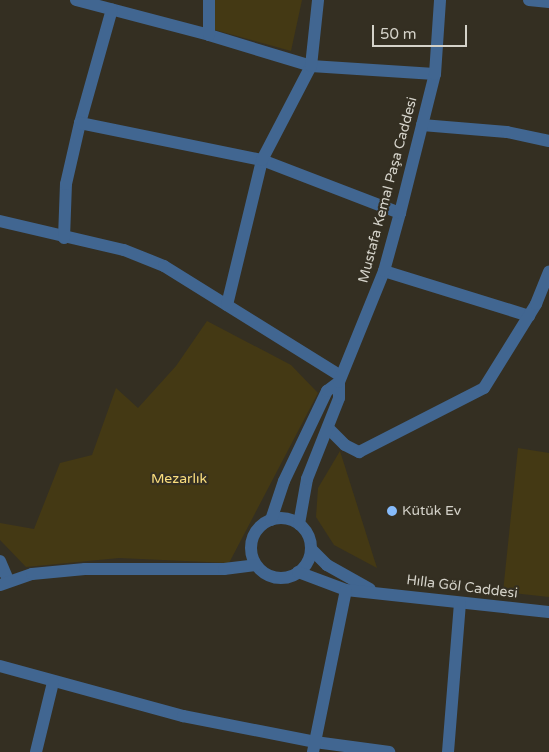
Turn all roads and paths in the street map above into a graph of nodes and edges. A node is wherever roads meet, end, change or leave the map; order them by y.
1 (76, 0) edge
2 (209, 0) edge
3 (318, 0) edge
4 (440, 0) edge
5 (530, 0) edge
6 (549, 2) edge
7 (112, 9) junction
8 (209, 34) junction
9 (311, 66) junction
10 (435, 74) junction
11 (80, 122) junction
12 (422, 125) junction
13 (549, 141) edge
14 (262, 160) junction
15 (400, 213) junction
16 (0, 221) edge
17 (64, 238) junction
18 (384, 271) junction
19 (549, 271) edge
20 (228, 305) junction
21 (543, 305) edge
22 (529, 316) junction
23 (340, 379) junction
24 (328, 428) junction
25 (271, 520) junction
26 (299, 524) junction
27 (311, 550) junction
28 (0, 561) edge
29 (256, 565) junction
30 (298, 572) junction
31 (4, 583) edge
32 (346, 590) junction
33 (372, 591) junction
34 (460, 603) junction
35 (549, 612) edge
36 (0, 666) edge
37 (53, 682) junction
38 (314, 747) edge
39 (36, 752) edge
40 (389, 752) edge
41 (448, 752) edge

1 - 7 street
2 - 8 street
3 - 9 street
4 - 10 street, Mustafa Kemal Paşa Caddesi
5 - 6 street
7 - 8 street
7 - 11 street
8 - 9 street
9 - 10 street
9 - 14 street
10 - 12 street, Mustafa Kemal Paşa Caddesi
11 - 14 street
11 - 17 street
12 - 13 street
12 - 15 street, Mustafa Kemal Paşa Caddesi
14 - 15 street
14 - 20 street
15 - 18 street, Mustafa Kemal Paşa Caddesi
16 - 17 street
17 - 20 street
18 - 22 street
18 - 23 street, Mustafa Kemal Paşa Caddesi
19 - 21 street
20 - 23 street
21 - 22 street
22 - 24 street
23 - 24 street, Mustafa Kemal Paşa Caddesi
23 - 25 street
24 - 26 street, Mustafa Kemal Paşa Caddesi
25 - 26 street
25 - 29 street
26 - 27 street
27 - 30 street
27 - 33 street
28 - 31 street
29 - 30 street
29 - 31 street
30 - 32 street, Hılla Göl Caddesi
32 - 33 street, Hılla Göl Caddesi
32 - 38 street
33 - 34 street, Hılla Göl Caddesi
34 - 35 street, Hılla Göl Caddesi
34 - 41 street
36 - 37 street
37 - 38 street
37 - 39 street
38 - 40 street

